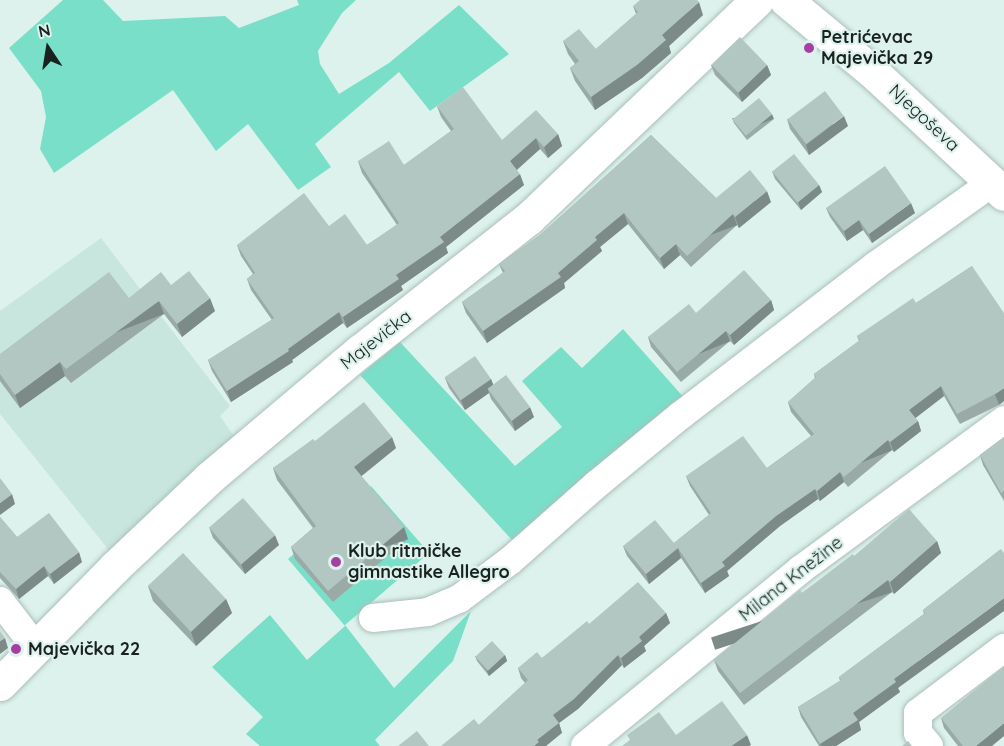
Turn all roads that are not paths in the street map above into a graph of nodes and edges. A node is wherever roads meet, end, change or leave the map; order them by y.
1 (758, 0) edge
2 (786, 0) edge
3 (999, 188) edge
4 (1004, 420) edge
5 (0, 601) edge
6 (373, 618) dead end
7 (1004, 648) edge
8 (37, 649) junction
9 (0, 684) edge
10 (585, 746) edge
11 (928, 746) edge

1 - 8 street, Majevička
2 - 3 street, Njegoševa
3 - 6 street
4 - 10 street, Milana Knežine
5 - 8 street
7 - 11 street
8 - 9 street, Majevička

